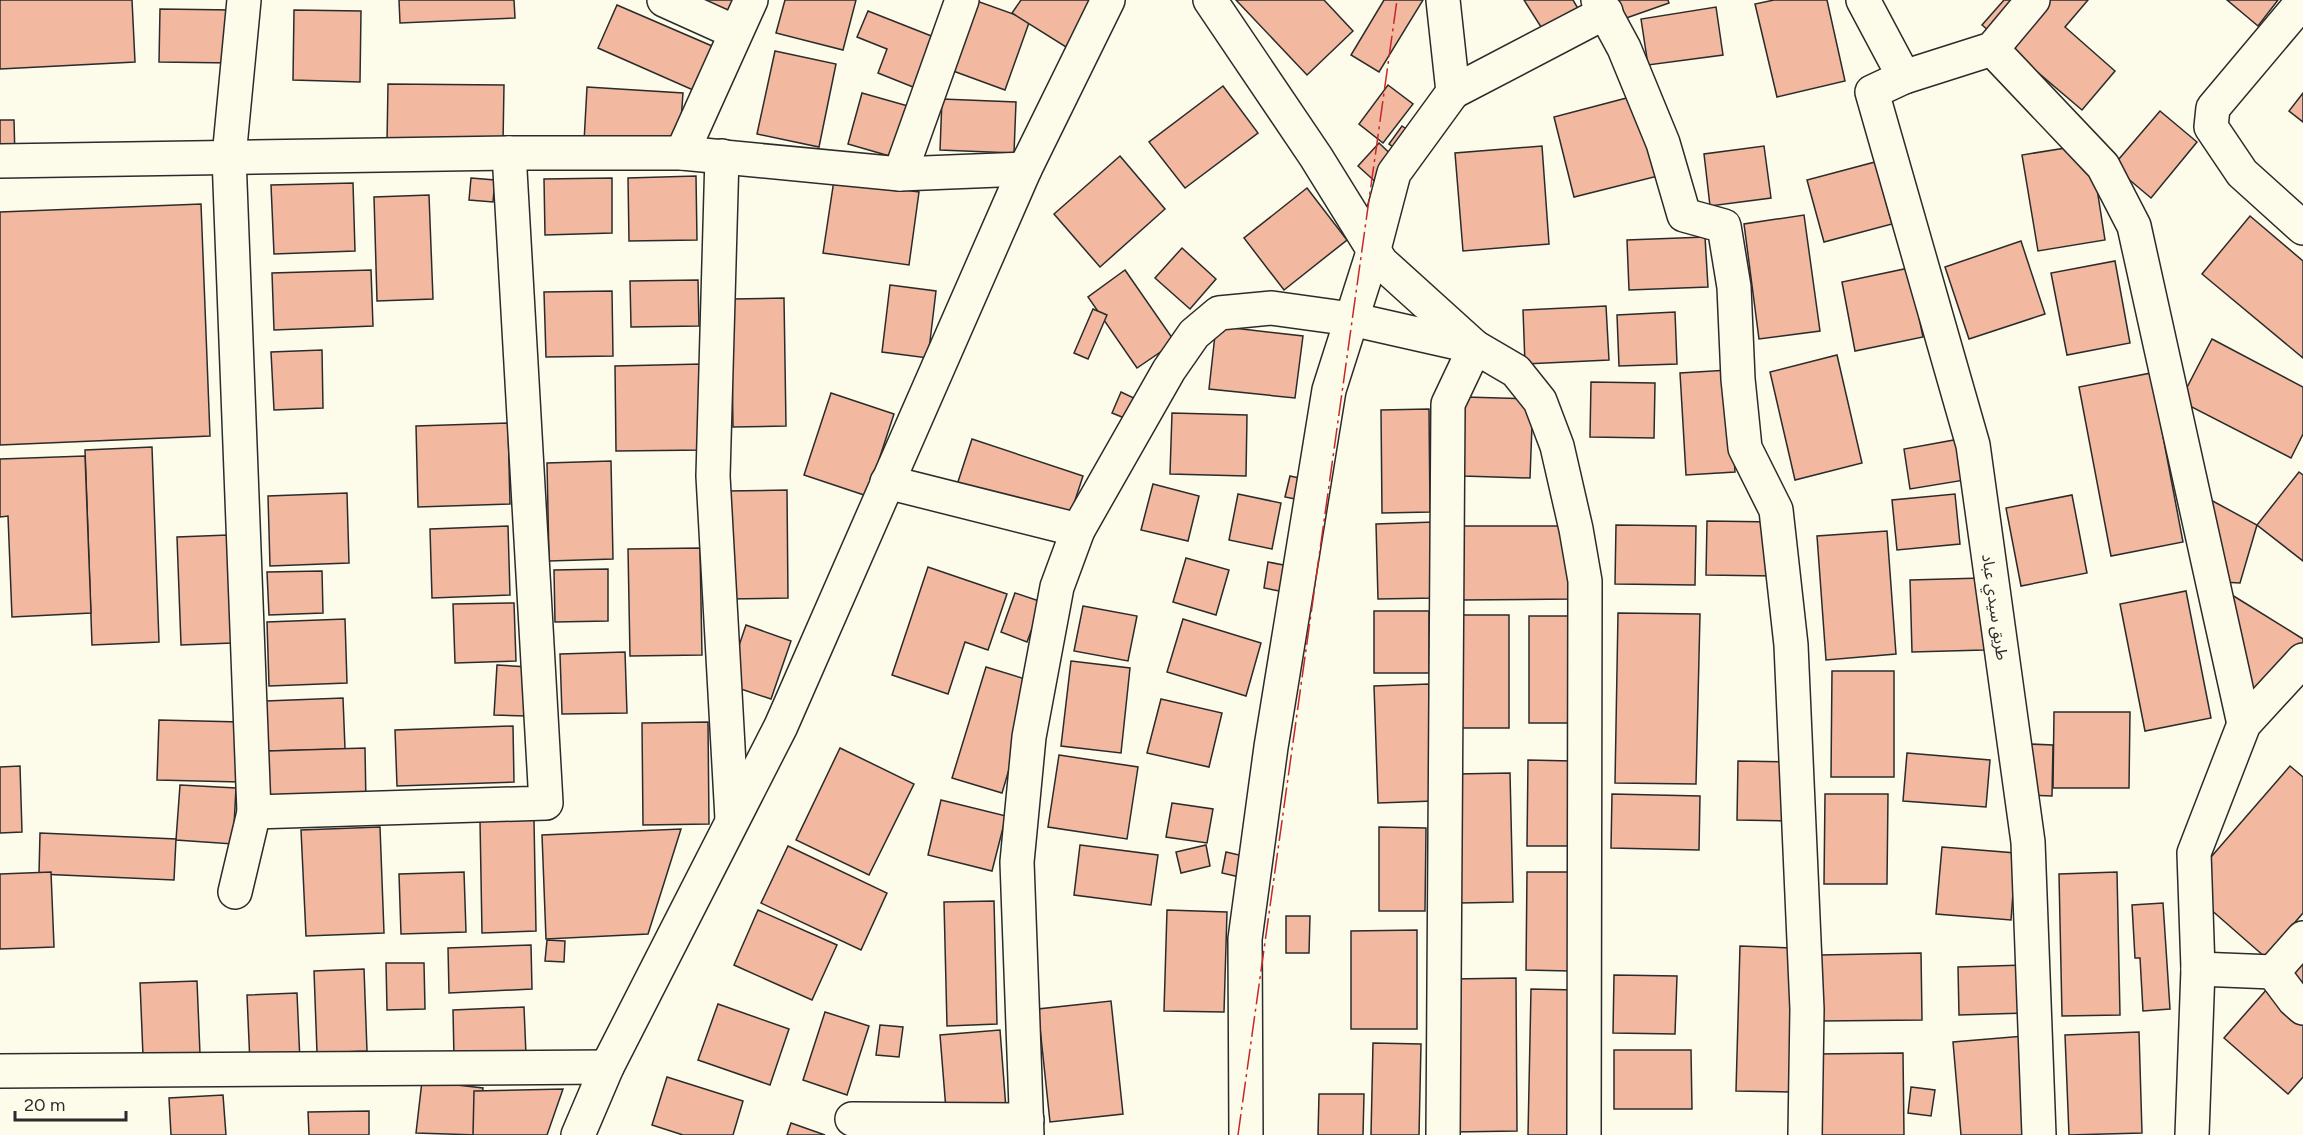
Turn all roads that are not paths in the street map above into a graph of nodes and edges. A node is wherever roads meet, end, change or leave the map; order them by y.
1 (244, 0) edge
2 (664, 0) edge
3 (751, 0) edge
4 (962, 0) edge
5 (1108, 0) edge
6 (1210, 0) edge
7 (1443, 0) edge
8 (1863, 0) edge
9 (2033, 0) edge
10 (2303, 1) edge
11 (1602, 6) edge
12 (735, 32) junction
13 (1992, 49) junction
14 (1904, 77) junction
15 (1453, 92) junction
16 (509, 153) junction
17 (682, 153) junction
18 (722, 156) junction
19 (230, 157) junction
20 (0, 161) edge
21 (1025, 169) junction
22 (900, 174) junction
23 (2303, 228) edge
24 (1374, 249) junction
25 (1351, 319) junction
26 (1475, 347) junction
27 (888, 482) junction
28 (1078, 530) junction
29 (2303, 660) edge
30 (2244, 724) junction
31 (254, 812) junction
32 (732, 821) junction
33 (235, 892) dead end
34 (2303, 938) edge
35 (2198, 969) junction
36 (2273, 972) junction
37 (2303, 1008) edge
38 (607, 1067) junction
39 (0, 1071) edge
40 (852, 1119) dead end
41 (1027, 1128) edge
42 (578, 1135) edge
43 (1246, 1135) edge
44 (1443, 1135) edge
45 (1584, 1135) edge
46 (1805, 1135) edge
47 (2039, 1135) edge
48 (2192, 1135) edge

1 - 19 street
2 - 12 street
3 - 12 street
4 - 22 street
5 - 21 street
6 - 24 street
7 - 15 street
8 - 14 street
9 - 13 street
10 - 23 street
11 - 15 street
11 - 46 street
12 - 17 street
13 - 14 street
13 - 30 street
14 - 47 street, طريق سيدي عباد
15 - 24 street
16 - 17 street
16 - 19 street
16 - 31 street
17 - 18 street
18 - 22 street
18 - 32 street
19 - 20 street
19 - 31 street
21 - 22 street
21 - 27 street
24 - 25 street
24 - 26 street
25 - 26 street
25 - 28 street
25 - 43 street
26 - 44 street
26 - 45 street
27 - 28 street
27 - 32 street
28 - 41 street
29 - 30 street
30 - 35 street
31 - 33 street
32 - 38 street
34 - 36 street
35 - 36 street
35 - 48 street
36 - 37 street
38 - 39 street
38 - 42 street
40 - 41 street

